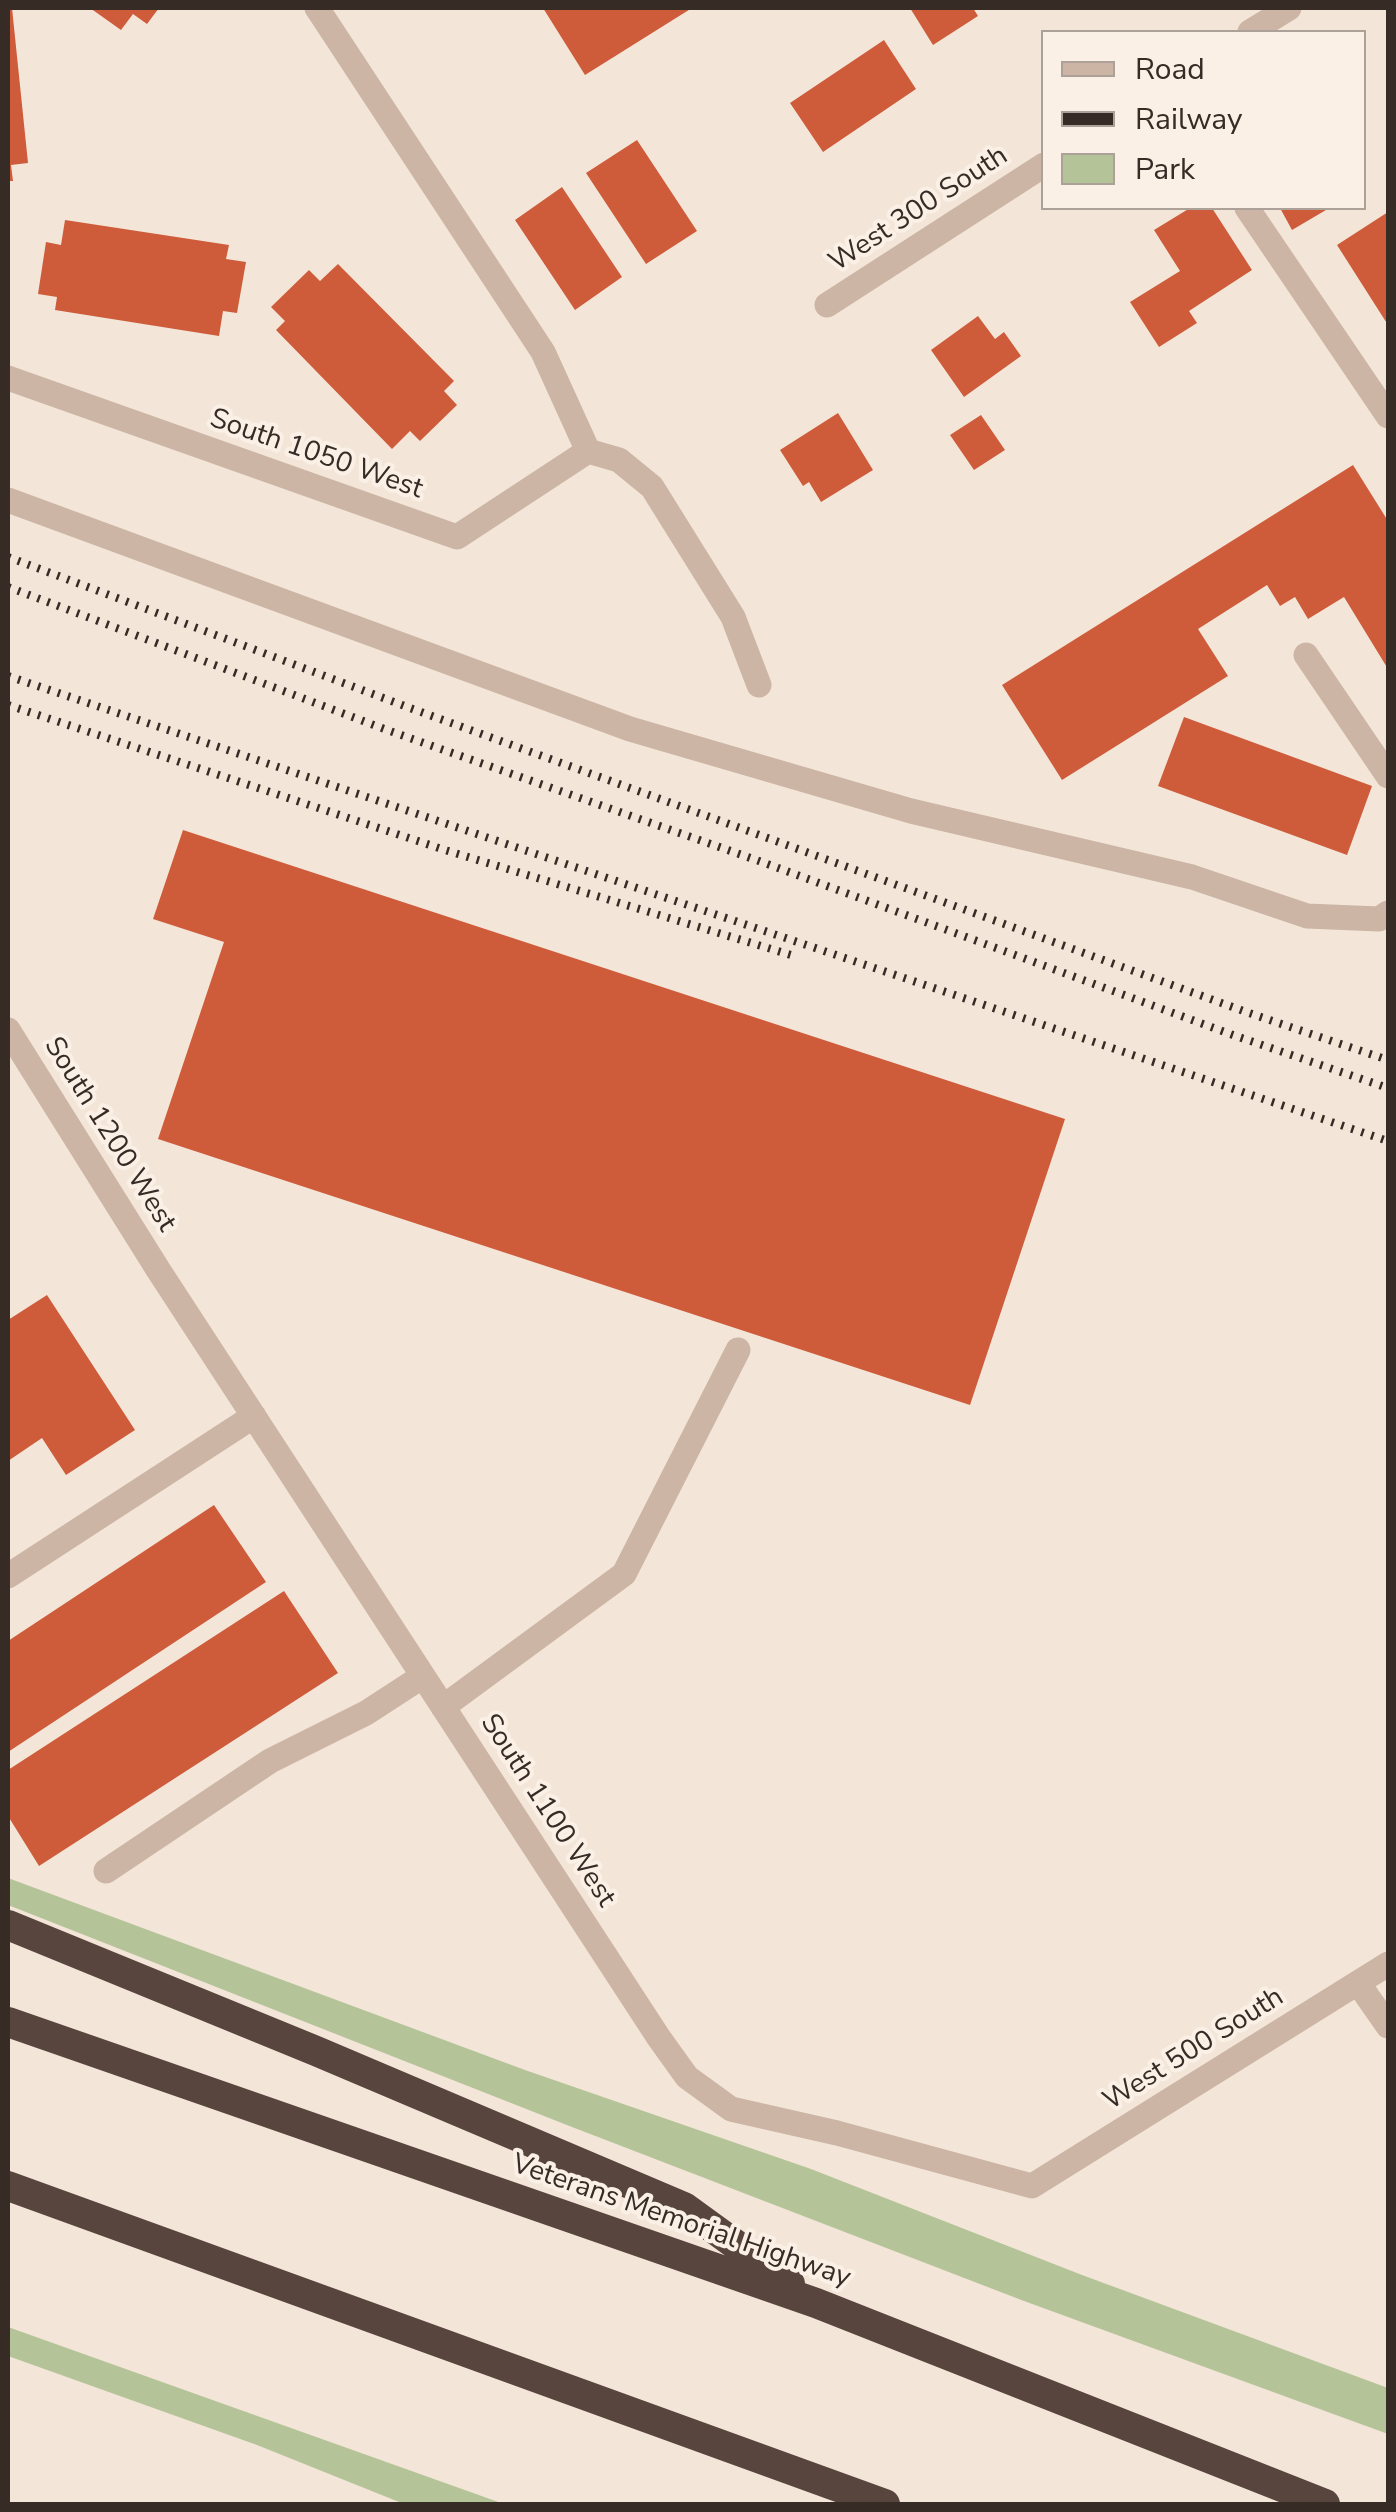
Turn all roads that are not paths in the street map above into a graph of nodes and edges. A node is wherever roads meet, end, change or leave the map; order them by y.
1 (318, 8) edge
2 (1288, 8) edge
3 (1253, 30) edge
4 (1041, 168) edge
5 (1248, 210) edge
6 (827, 305) dead end
7 (8, 378) edge
8 (1388, 416) edge
9 (588, 452) junction
10 (8, 500) edge
11 (1306, 655) dead end
12 (759, 685) dead end
13 (1388, 776) edge
14 (1388, 913) edge
15 (8, 1030) edge
16 (159, 1272) joint
17 (738, 1350) dead end
18 (254, 1416) junction
19 (8, 1576) edge
20 (423, 1676) junction
21 (443, 1707) junction
22 (106, 1871) dead end
23 (8, 1926) edge
24 (1388, 1964) edge
25 (1358, 1983) junction
26 (8, 2022) edge
27 (1388, 2026) edge
28 (8, 2186) edge
29 (1032, 2186) joint
30 (816, 2303) junction
31 (885, 2504) edge
32 (1325, 2504) edge

1 - 9 street
2 - 3 street
4 - 6 street, West 300 South
5 - 8 street
7 - 9 street, South 1050 West
9 - 12 street
10 - 14 street
11 - 13 street
15 - 16 street, South 1200 West
16 - 18 street, South 1100 West
17 - 21 street
18 - 19 street
18 - 20 street, South 1100 West
20 - 21 street, South 1100 West
20 - 22 street
21 - 29 street, South 1100 West
23 - 30 highway
24 - 25 street, West 500 South
25 - 27 street
25 - 29 street, West 500 South
26 - 30 highway, Veterans Memorial Highway
28 - 31 highway
30 - 32 highway, Veterans Memorial Highway

